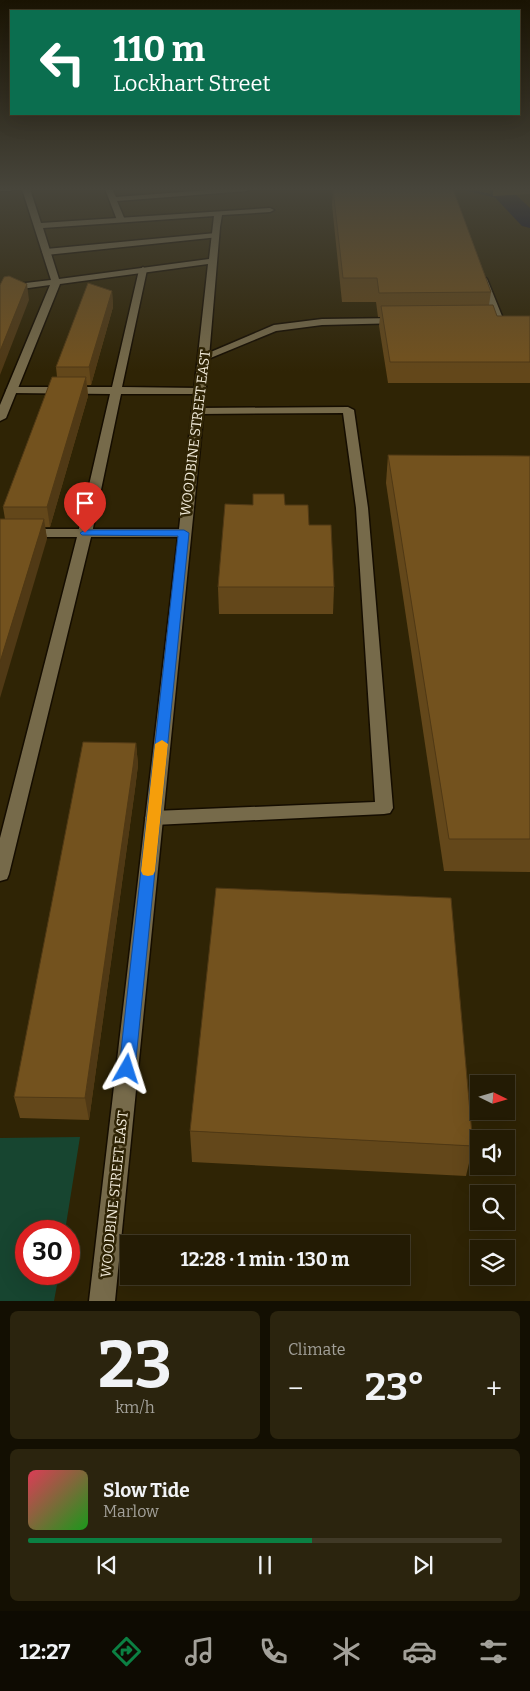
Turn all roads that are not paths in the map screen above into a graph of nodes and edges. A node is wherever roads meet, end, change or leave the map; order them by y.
1 (69, 250) edge
2 (214, 250) edge
3 (46, 252) joint
4 (213, 262) junction
5 (479, 267) edge
6 (143, 270) junction
7 (56, 282) junction
8 (0, 289) edge
9 (413, 320) edge
10 (489, 321) edge
11 (204, 357) junction
12 (11, 390) junction
13 (117, 390) junction
14 (200, 391) junction
15 (198, 411) junction
16 (0, 418) edge
17 (0, 533) edge
18 (85, 533) junction
19 (184, 533) junction
20 (154, 818) junction
21 (0, 874) edge
22 (102, 1301) edge

1 - 3 street
2 - 4 street, WOODBINE STREET EAST
3 - 7 street
4 - 6 street
4 - 11 street, WOODBINE STREET EAST
5 - 10 street
6 - 7 street
6 - 13 street
7 - 8 street
7 - 12 street
9 - 11 street
11 - 14 street, WOODBINE STREET EAST
12 - 13 street
12 - 16 street
13 - 14 street
13 - 18 street
14 - 15 street, WOODBINE STREET EAST
15 - 19 street, WOODBINE STREET EAST
15 - 20 street
17 - 18 street
18 - 19 street
18 - 21 street
19 - 20 street, WOODBINE STREET EAST
20 - 22 street, WOODBINE STREET EAST

